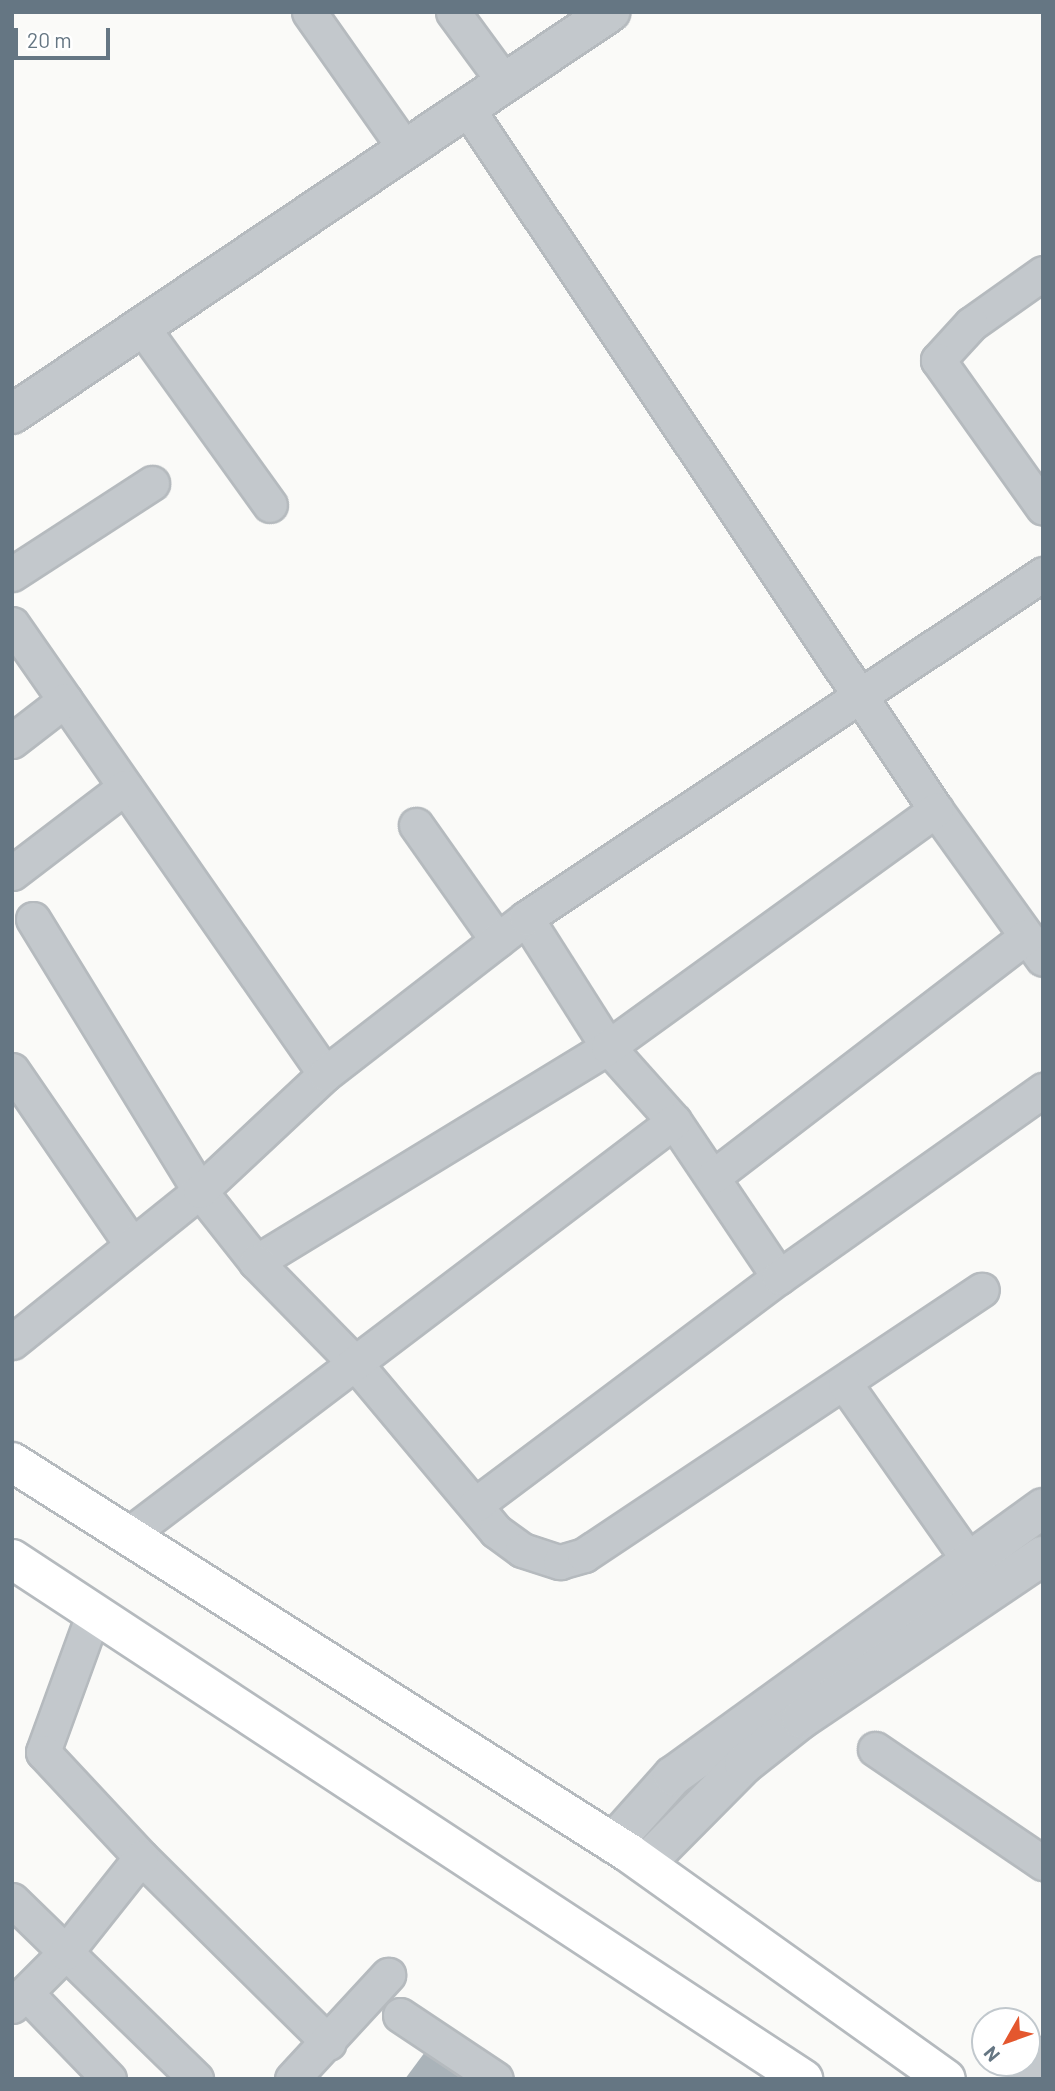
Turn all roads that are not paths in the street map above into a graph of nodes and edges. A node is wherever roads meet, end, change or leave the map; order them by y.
1 (309, 12) edge
2 (453, 12) edge
3 (600, 15) edge
4 (505, 83) junction
5 (467, 108) junction
6 (406, 150) junction
7 (1043, 273) edge
8 (142, 327) junction
9 (12, 414) edge
10 (152, 483) dead end
11 (270, 505) dead end
12 (1043, 508) edge
13 (12, 574) edge
14 (1043, 574) edge
15 (12, 624) edge
16 (862, 693) junction
17 (65, 700) junction
18 (12, 741) edge
19 (125, 787) junction
20 (936, 810) junction
21 (416, 825) dead end
22 (12, 873) edge
23 (526, 918) junction
24 (33, 919) dead end
25 (497, 940) junction
26 (1035, 948) edge
27 (608, 1047) junction
28 (12, 1070) edge
29 (325, 1074) junction
30 (1043, 1090) edge
31 (674, 1121) junction
32 (714, 1176) junction
33 (200, 1191) junction
34 (132, 1245) junction
35 (256, 1262) junction
36 (779, 1277) junction
37 (982, 1290) dead end
38 (12, 1342) edge
39 (355, 1363) junction
40 (845, 1384) junction
41 (12, 1462) edge
42 (475, 1505) junction
43 (1043, 1508) edge
44 (128, 1535) junction
45 (1043, 1556) edge
46 (12, 1559) edge
47 (968, 1559) junction
48 (94, 1612) junction
49 (875, 1749) dead end
50 (613, 1843) junction
51 (1039, 1851) edge
52 (141, 1857) junction
53 (645, 1864) junction
54 (12, 1900) edge
55 (65, 1952) junction
56 (388, 1975) dead end
57 (19, 2000) edge
58 (400, 2015) dead end
59 (329, 2043) junction
60 (1043, 2054) edge
61 (109, 2079) edge
62 (197, 2079) edge
63 (292, 2079) edge
64 (496, 2079) edge
65 (803, 2079) edge
66 (946, 2079) edge
67 (1025, 2079) edge

1 - 6 street
2 - 4 street
3 - 4 street
4 - 5 street
5 - 6 street
5 - 16 street
6 - 8 street
7 - 12 street
8 - 9 street
8 - 11 street
10 - 13 street
14 - 16 street
15 - 17 street
16 - 20 street
16 - 23 street
17 - 18 street
17 - 19 street
19 - 22 street
19 - 29 street
20 - 26 street
20 - 27 street
21 - 25 street
23 - 25 street
23 - 27 street
24 - 33 street
25 - 29 street
26 - 32 street
27 - 31 street
27 - 35 street
28 - 34 street
29 - 33 street
30 - 36 street
31 - 32 street
31 - 39 street
32 - 36 street
33 - 34 street
33 - 35 street
34 - 38 street
35 - 39 street
36 - 42 street
37 - 40 street
39 - 42 street
39 - 44 street
40 - 42 street
40 - 47 street
41 - 44 main road
43 - 47 street
44 - 50 main road
45 - 53 street
46 - 48 main road
47 - 50 street
48 - 52 street
48 - 65 main road
49 - 51 street
50 - 53 main road
52 - 55 street
52 - 59 street
53 - 66 main road
54 - 55 street
55 - 57 street
55 - 62 street
56 - 59 street
57 - 61 street
58 - 64 street
59 - 63 street
60 - 67 street

